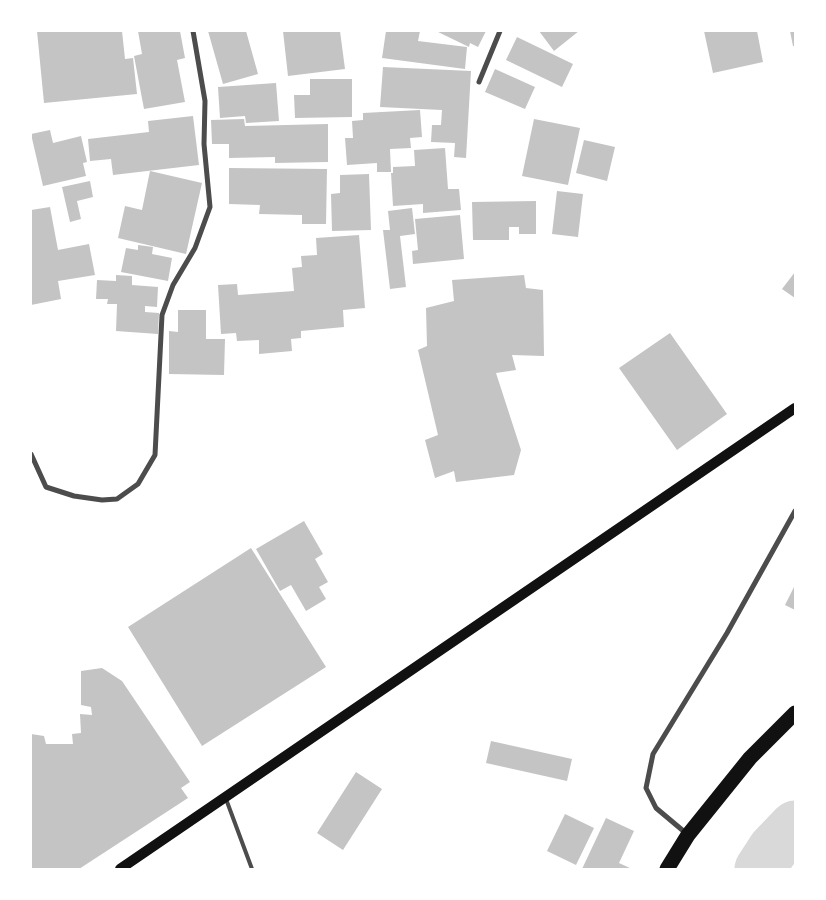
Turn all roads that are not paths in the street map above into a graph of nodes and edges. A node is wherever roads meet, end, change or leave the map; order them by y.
1 (193, 31) edge
2 (500, 31) edge
3 (479, 82) dead end
4 (795, 408) edge
5 (31, 454) edge
6 (795, 511) edge
7 (795, 714) edge
8 (225, 797) junction
9 (688, 835) junction
10 (120, 869) edge
11 (252, 869) edge
12 (667, 869) edge

1 - 5 street
2 - 3 street
4 - 8 main road
6 - 9 street
7 - 9 highway
8 - 10 main road
8 - 11 lane
9 - 12 highway

